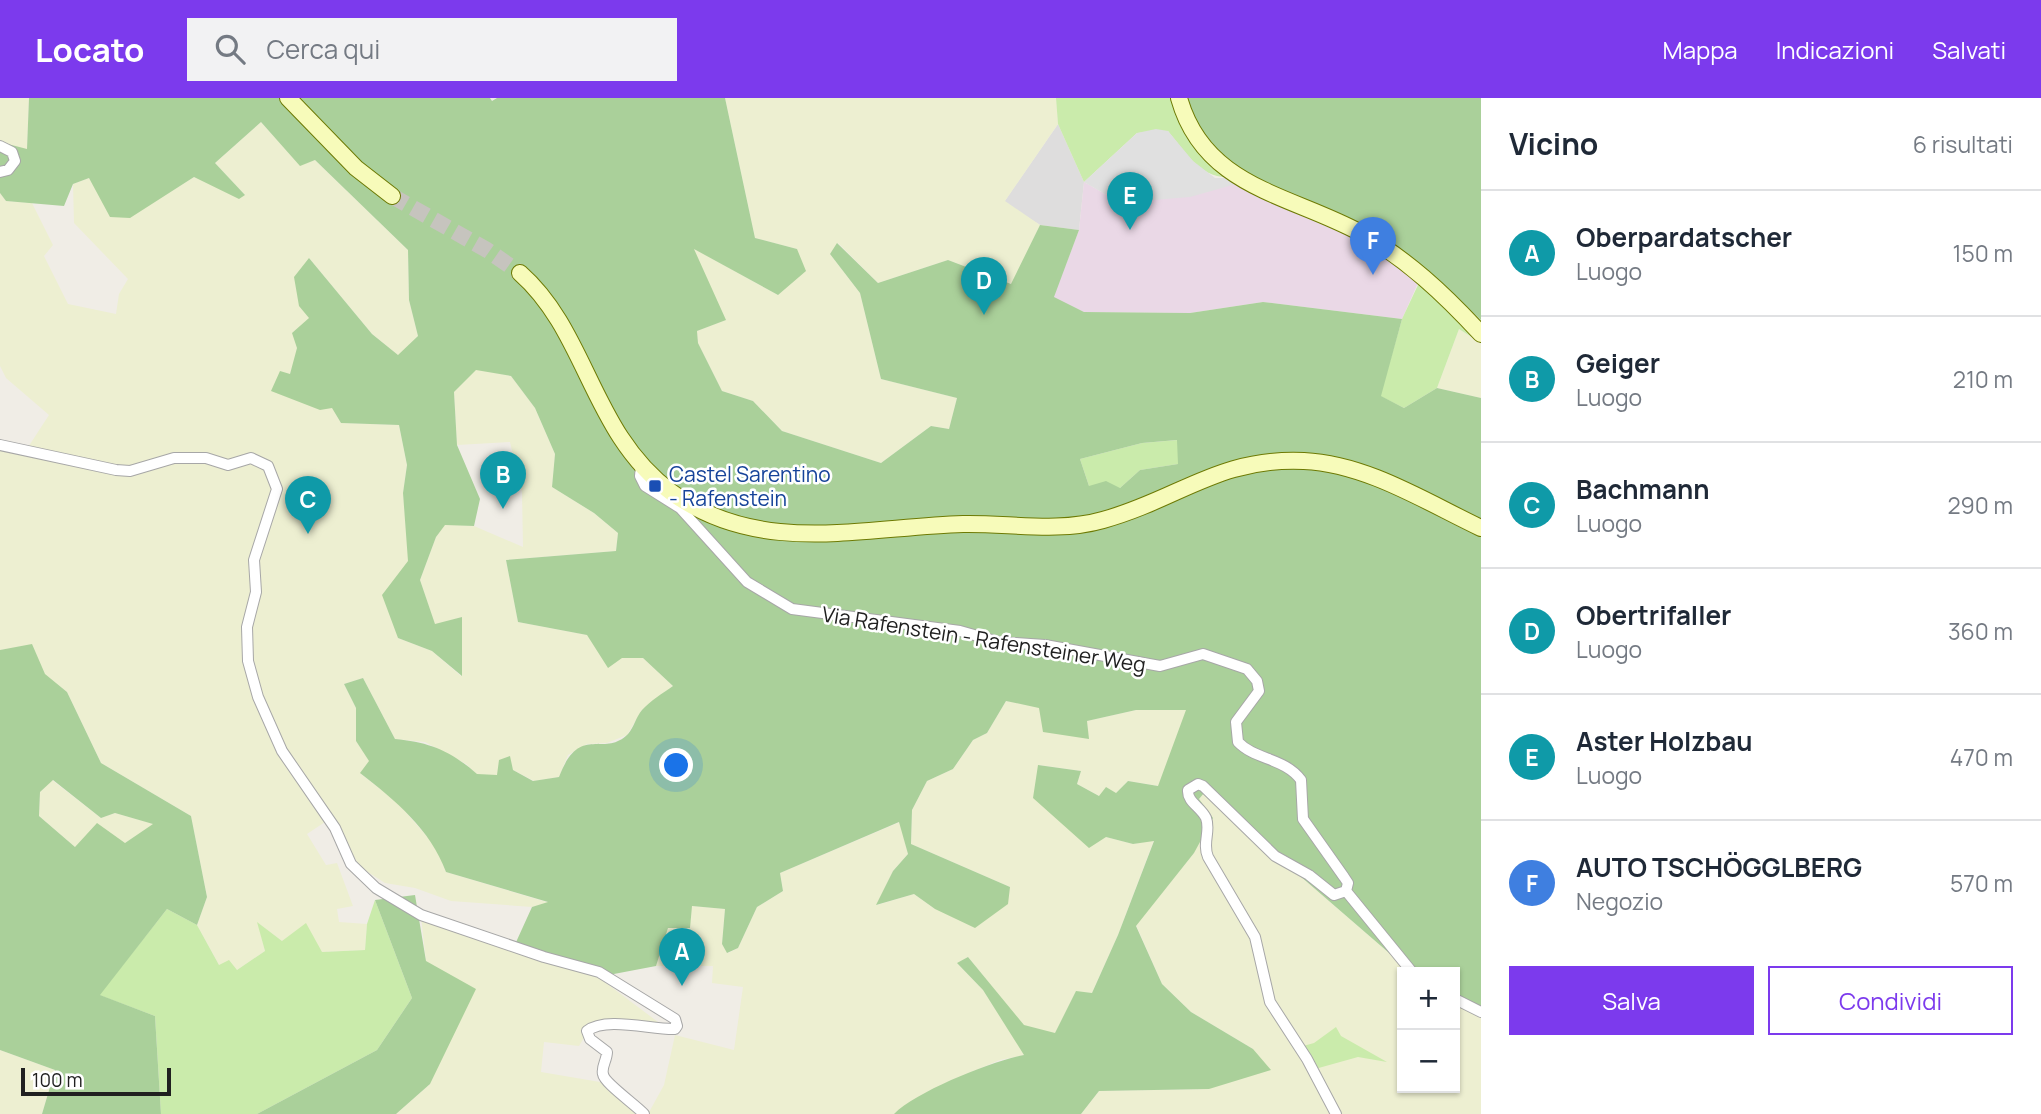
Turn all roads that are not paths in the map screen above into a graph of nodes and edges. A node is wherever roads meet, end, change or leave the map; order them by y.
1 (288, 98) edge
2 (1179, 98) edge
3 (0, 146) edge
4 (0, 172) edge
5 (392, 196) tunnel mouth
6 (520, 273) tunnel mouth
7 (1481, 334) edge
8 (0, 445) edge
9 (642, 466) junction
10 (1481, 528) edge
11 (1346, 891) junction
12 (1408, 967) edge
13 (1460, 1002) edge
14 (1481, 1012) edge
15 (644, 1114) edge
16 (1336, 1114) edge

1 - 5 main road
2 - 7 main road
3 - 4 street
6 - 9 main road
8 - 15 street
9 - 10 main road
9 - 11 street, Via Rafenstein - Rafensteiner Weg
11 - 12 street
11 - 16 street
13 - 14 street

